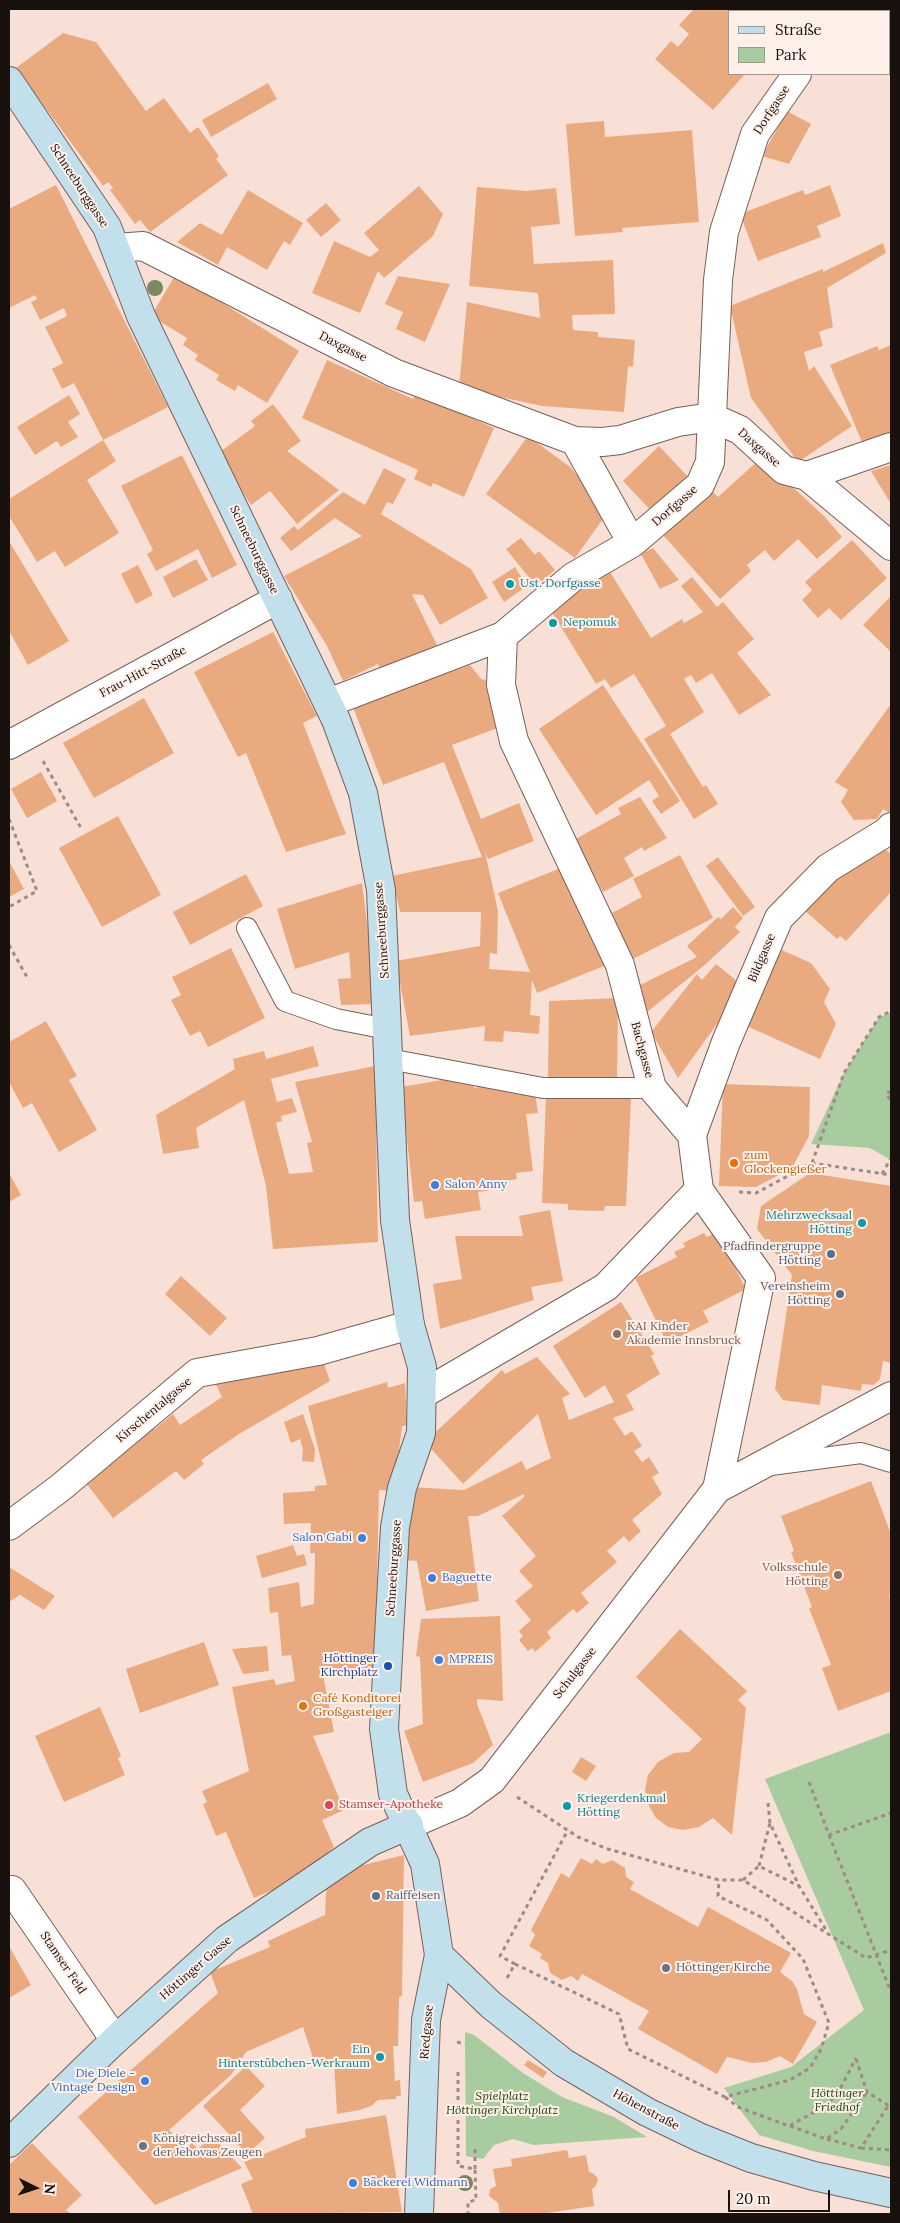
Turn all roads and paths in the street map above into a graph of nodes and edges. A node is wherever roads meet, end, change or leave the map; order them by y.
1 (796, 75) edge
2 (9, 81) edge
3 (116, 248) junction
4 (711, 417) junction
5 (575, 441) junction
6 (891, 448) edge
7 (807, 476) junction
8 (632, 543) junction
9 (891, 546) edge
10 (278, 599) junction
11 (503, 636) junction
12 (328, 703) junction
13 (18, 740) edge
14 (9, 819) edge
15 (891, 827) edge
16 (81, 828) dead end
17 (9, 907) edge
18 (247, 928) dead end
19 (9, 945) edge
20 (27, 978) dead end
21 (891, 1011) edge
22 (387, 1029) junction
23 (389, 1059) junction
24 (652, 1088) junction
25 (891, 1093) edge
26 (891, 1104) edge
27 (692, 1134) junction
28 (891, 1158) edge
29 (812, 1163) junction
30 (882, 1174) junction
31 (891, 1175) edge
32 (699, 1190) junction
33 (410, 1324) junction
34 (423, 1394) junction
35 (891, 1396) edge
36 (891, 1462) edge
37 (757, 1467) junction
38 (717, 1489) junction
39 (9, 1526) edge
40 (492, 1780) junction
41 (809, 1782) dead end
42 (768, 1803) dead end
43 (891, 1813) edge
44 (770, 1823) junction
45 (409, 1826) junction
46 (568, 1830) junction
47 (829, 1835) junction
48 (759, 1866) junction
49 (719, 1880) junction
50 (743, 1880) junction
51 (799, 1886) junction
52 (9, 1891) edge
53 (828, 1934) junction
54 (891, 1950) edge
55 (439, 1955) junction
56 (875, 1955) junction
57 (515, 1964) junction
58 (891, 1992) edge
59 (491, 2005) junction
60 (115, 2040) junction
61 (458, 2062) dead end
62 (867, 2092) junction
63 (725, 2097) junction
64 (890, 2106) edge
65 (789, 2126) junction
66 (826, 2139) junction
67 (9, 2143) edge
68 (860, 2148) junction
69 (476, 2149) dead end
70 (891, 2149) edge
71 (475, 2169) junction
72 (891, 2193) edge
73 (419, 2214) edge
74 (468, 2214) edge

1 - 4 street, Dorfgasse
2 - 3 street, Schneeburggasse
3 - 5 street, Daxgasse
3 - 10 street, Schneeburggasse
4 - 5 street, Daxgasse
4 - 7 street, Daxgasse
4 - 8 street, Dorfgasse
5 - 8 street
6 - 7 street
7 - 9 street, Daxgasse
8 - 11 street, Dorfgasse
10 - 12 street, Schneeburggasse
10 - 13 street, Frau-Hitt-Straße
11 - 12 street, Dorfgasse
11 - 24 street, Bachgasse
12 - 22 street, Schneeburggasse
13 - 16 path
14 - 17 path
15 - 27 street, Bildgasse
18 - 22 lane
19 - 20 path
21 - 29 path
22 - 23 street, Schneeburggasse
23 - 24 lane
23 - 33 street, Schneeburggasse
24 - 27 street, Bachgasse
25 - 26 path
27 - 32 street
28 - 30 path
29 - 30 path
29 - 32 path
30 - 31 path
32 - 34 street
32 - 38 street, Schulgasse
33 - 34 street, Schneeburggasse
33 - 39 street, Kirschentalgasse
34 - 45 street, Schneeburggasse
35 - 37 street, Schulgasse
36 - 37 lane
37 - 38 street, Schulgasse
38 - 40 street, Schulgasse
40 - 45 street, Schulgasse
40 - 46 path
41 - 47 path
42 - 44 path
43 - 47 path
44 - 48 path
44 - 51 path
45 - 55 street, Riedgasse
45 - 60 street, Höttinger Gasse
46 - 49 path
46 - 57 path
47 - 56 path
48 - 50 path
48 - 51 path
49 - 50 path
49 - 63 path
50 - 53 path
51 - 53 path
52 - 60 street, Stamser Feld
53 - 56 path
54 - 56 path
55 - 59 street, Höhenstraße
55 - 73 street, Riedgasse
56 - 58 path
57 - 59 path
57 - 63 path
59 - 72 street, Höhenstraße
60 - 67 street, Höttinger Gasse
61 - 71 path
62 - 64 path
62 - 65 path
62 - 66 path
63 - 65 path
64 - 68 path
65 - 66 path
66 - 68 path
68 - 70 path
69 - 71 path
71 - 74 path

